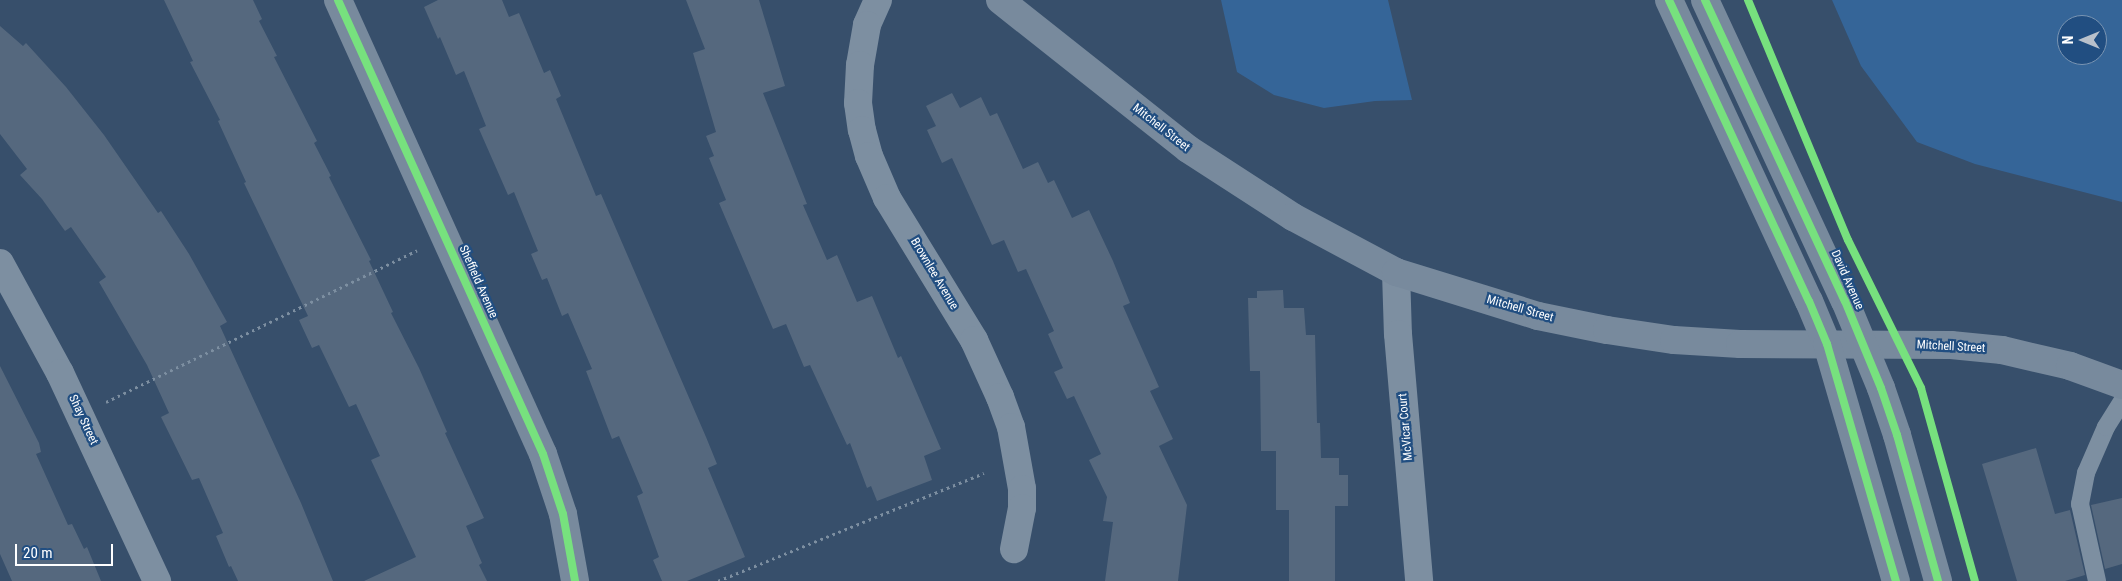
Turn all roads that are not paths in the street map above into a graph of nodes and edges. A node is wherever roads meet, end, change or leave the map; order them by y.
1 (338, 0) edge
2 (878, 0) edge
3 (1000, 0) edge
4 (1669, 0) edge
5 (1705, 0) edge
6 (0, 263) edge
7 (1396, 272) junction
8 (1828, 344) junction
9 (1863, 345) junction
10 (2122, 385) edge
11 (2122, 401) edge
12 (1014, 549) dead end
13 (157, 581) edge
14 (575, 581) edge
15 (1419, 581) edge
16 (1896, 581) edge
17 (1938, 581) edge
18 (2097, 581) edge

1 - 14 street, Sheffield Avenue
2 - 12 street, Brownlee Avenue
3 - 7 street, Mitchell Street
4 - 8 street
5 - 9 street, David Avenue
6 - 13 street, Shay Street
7 - 8 street, Mitchell Street
7 - 15 street, McVicar Court
8 - 9 street, Mitchell Street
8 - 16 street
9 - 10 street, Mitchell Street
9 - 17 street, David Avenue
11 - 18 lane

